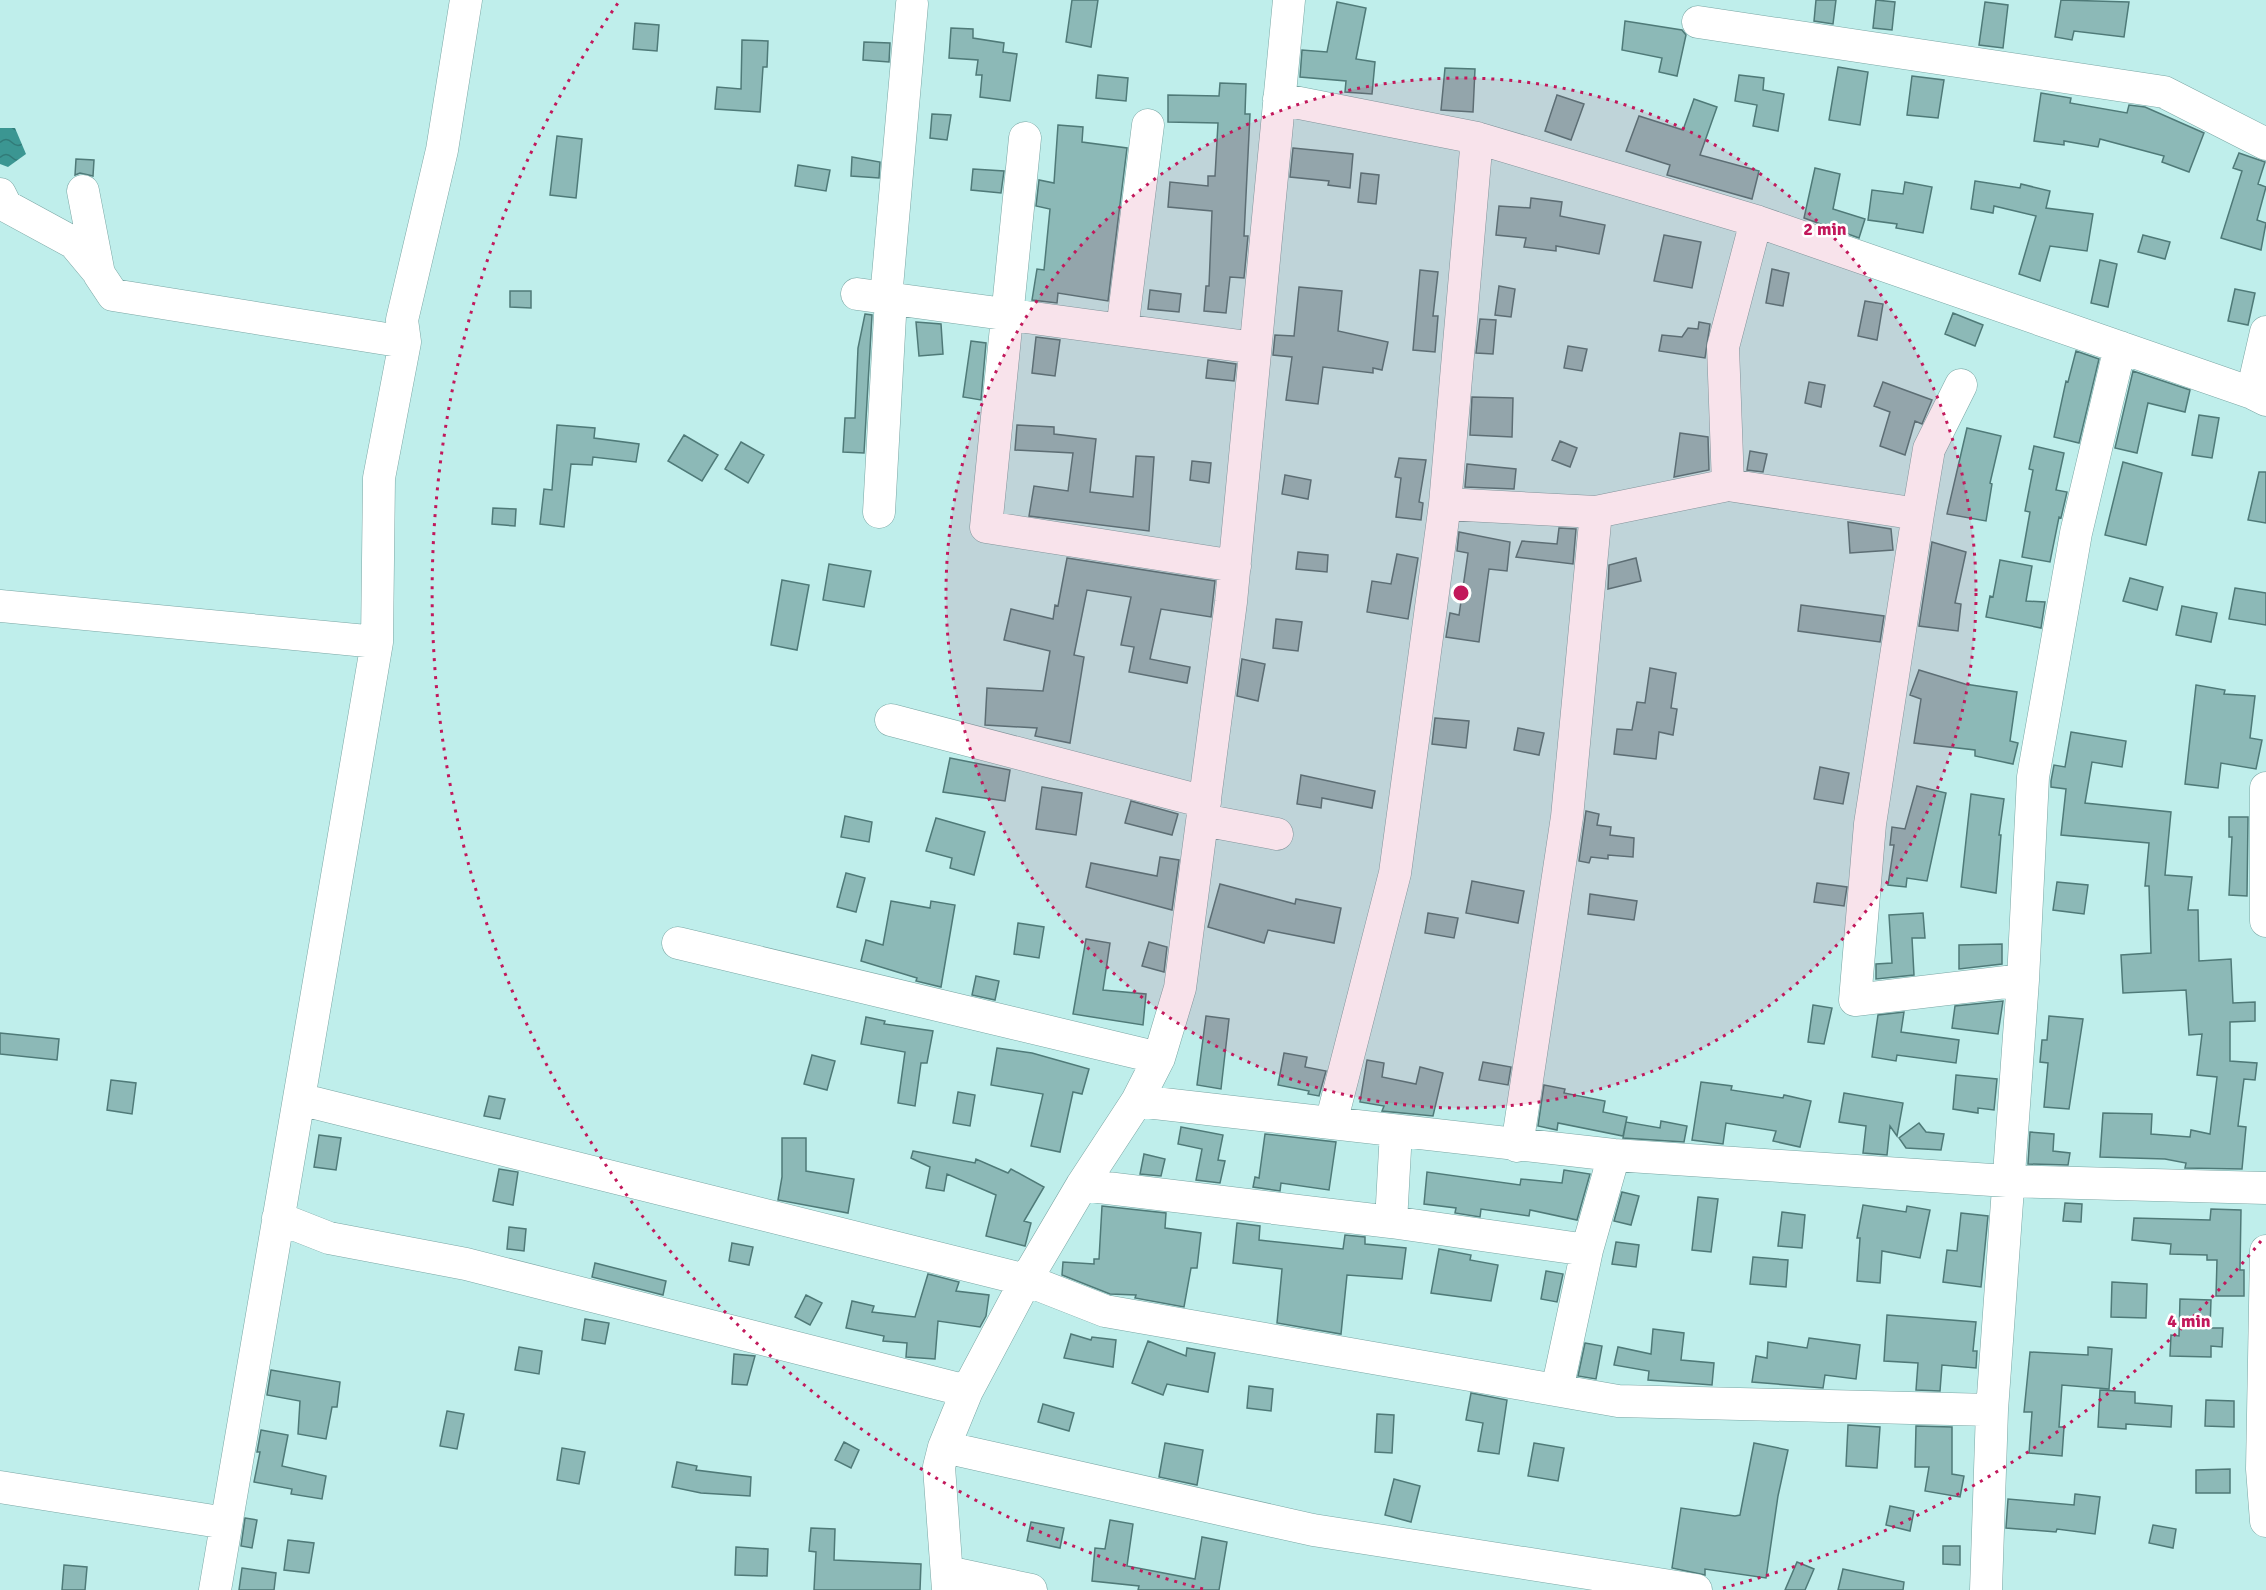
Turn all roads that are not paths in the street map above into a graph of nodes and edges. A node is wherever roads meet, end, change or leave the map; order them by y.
1 (466, 0) edge
2 (1288, 0) edge
3 (912, 4) dead end
4 (1698, 22) dead end
5 (1279, 99) junction
6 (1148, 125) dead end
7 (1025, 138) dead end
8 (1477, 138) junction
9 (2266, 144) edge
10 (83, 191) dead end
11 (0, 194) edge
12 (1756, 221) junction
13 (0, 228) edge
14 (74, 243) junction
15 (99, 274) junction
16 (878, 297) junction
17 (1005, 314) junction
18 (1122, 330) junction
19 (2266, 332) edge
20 (405, 342) junction
21 (2120, 347) junction
22 (1255, 348) junction
23 (1961, 385) dead end
24 (2259, 397) edge
25 (1728, 485) junction
26 (1445, 504) junction
27 (879, 512) dead end
28 (1596, 512) junction
29 (1918, 514) junction
30 (1235, 566) junction
31 (0, 606) edge
32 (377, 642) junction
33 (891, 720) dead end
34 (2266, 788) edge
35 (1204, 811) junction
36 (1277, 834) dead end
37 (2266, 921) edge
38 (678, 943) dead end
39 (2023, 980) junction
40 (1159, 1058) junction
41 (299, 1099) junction
42 (1137, 1101) junction
43 (1331, 1123) junction
44 (1396, 1131) junction
45 (1517, 1146) junction
46 (1614, 1155) junction
47 (2007, 1181) junction
48 (1082, 1185) junction
49 (2266, 1188) edge
50 (278, 1218) junction
51 (1391, 1222) junction
52 (1587, 1250) junction
53 (2266, 1251) edge
54 (1026, 1280) junction
55 (1557, 1390) junction
56 (967, 1391) junction
57 (1992, 1410) junction
58 (944, 1447) junction
59 (0, 1487) edge
60 (2266, 1521) edge
61 (226, 1522) junction
62 (948, 1581) edge
63 (215, 1590) edge
64 (1031, 1590) edge
65 (1696, 1590) edge
66 (1986, 1590) edge

1 - 20 street
2 - 5 street
3 - 16 street
4 - 9 street
5 - 8 street
5 - 22 street
6 - 18 street
7 - 17 street
8 - 12 street
8 - 26 street
10 - 15 street
11 - 14 street
12 - 21 street
12 - 25 street
13 - 14 street
14 - 15 street
15 - 20 street
16 - 17 street
16 - 27 street
17 - 18 street
17 - 30 street
18 - 22 street
19 - 24 street
20 - 32 street
21 - 24 street
21 - 39 street
22 - 30 street
23 - 29 street
25 - 28 street
25 - 29 street
26 - 28 street
26 - 43 street
28 - 45 street
29 - 39 street
30 - 35 street
31 - 32 street
32 - 41 street
33 - 35 street
34 - 37 street
35 - 36 street
35 - 40 street
38 - 40 street
39 - 47 street
40 - 42 street
41 - 50 street
41 - 54 street
42 - 43 street
42 - 48 street
43 - 44 street
44 - 45 street
44 - 51 street
45 - 46 street
46 - 47 street
46 - 52 street
47 - 49 street
47 - 57 street
48 - 51 street
48 - 54 street
50 - 56 street
50 - 61 street
51 - 52 street
52 - 55 street
53 - 60 street
54 - 55 street
54 - 56 street
55 - 57 street
56 - 58 street
57 - 66 street
58 - 62 street
58 - 65 street
59 - 61 street
61 - 63 street
62 - 64 street

